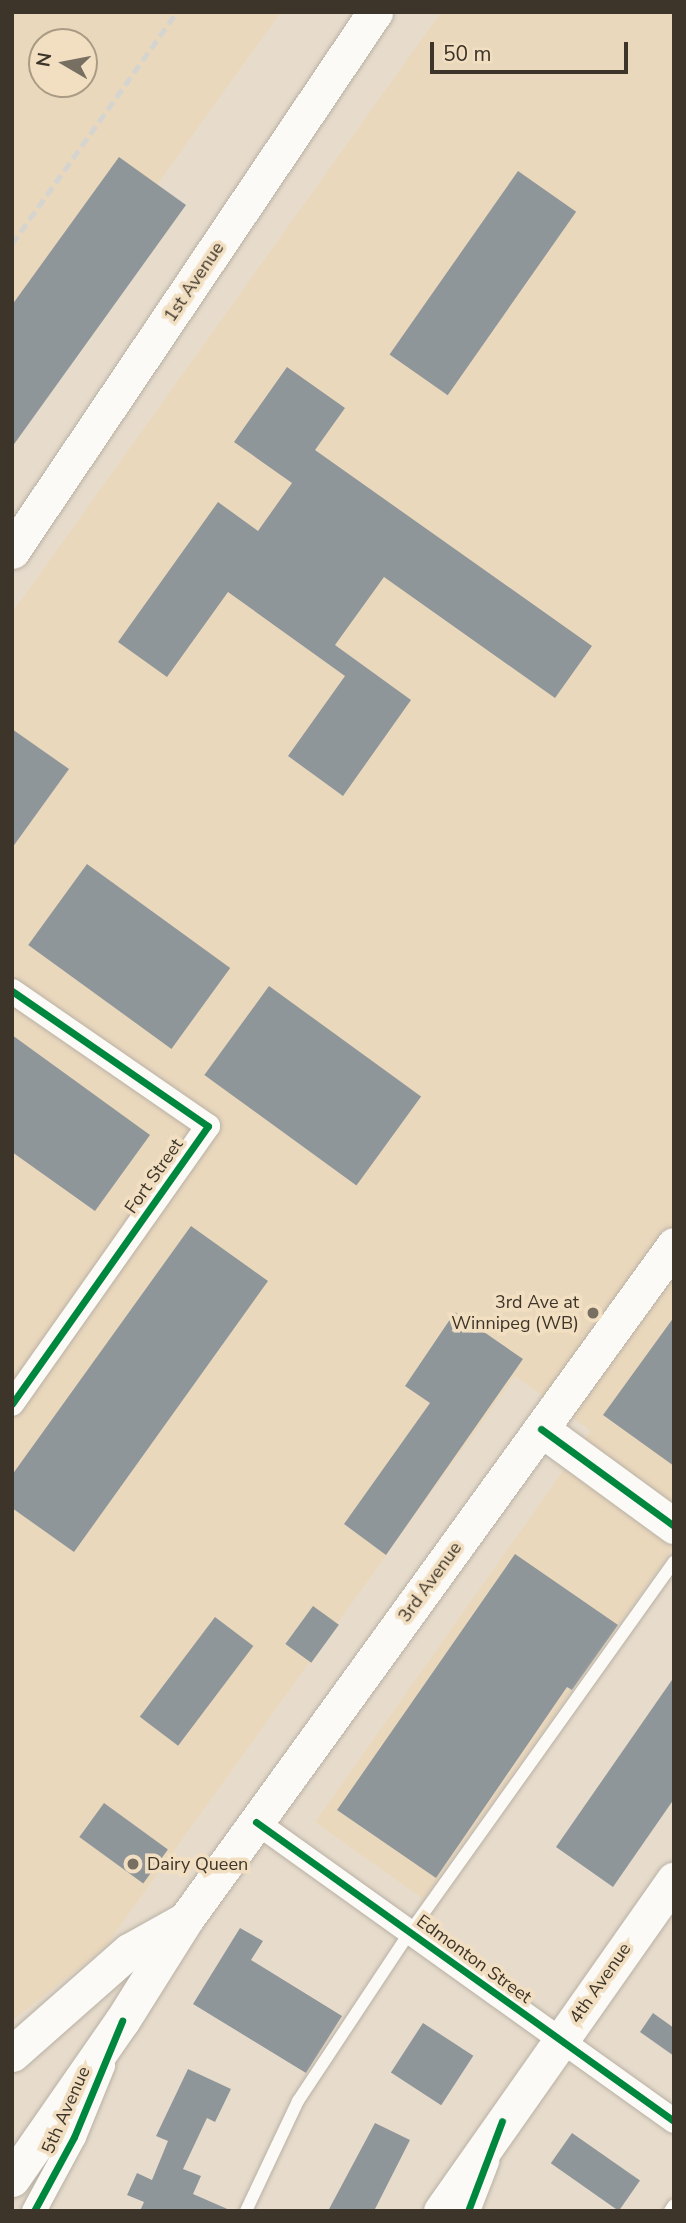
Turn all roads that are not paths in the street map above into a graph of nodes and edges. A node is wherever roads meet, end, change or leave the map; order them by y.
1 (375, 12) edge
2 (12, 551) edge
3 (12, 991) edge
4 (674, 1245) edge
5 (12, 1404) edge
6 (541, 1429) junction
7 (674, 1526) edge
8 (674, 1562) edge
9 (256, 1822) junction
10 (674, 1880) edge
11 (186, 1919) junction
12 (410, 1932) junction
13 (122, 2021) junction
14 (560, 2040) junction
15 (12, 2054) edge
16 (502, 2121) junction
17 (674, 2121) edge
18 (12, 2179) edge
19 (674, 2205) edge
20 (34, 2211) edge
21 (246, 2211) edge
22 (441, 2211) edge
23 (468, 2211) edge
24 (670, 2211) edge

1 - 2 main road, 1st Avenue
3 - 5 street, Fort Street
4 - 6 main road, 3rd Avenue
6 - 7 main road
6 - 9 main road, 3rd Avenue
8 - 12 lane
9 - 11 main road, 3rd Avenue
9 - 12 street, Edmonton Street
10 - 14 main road, 4th Avenue
11 - 13 main road, 5th Avenue
11 - 15 main road
12 - 14 street, Edmonton Street
12 - 21 lane
13 - 18 main road, 5th Avenue
13 - 20 street, 5th Avenue
14 - 16 main road, 4th Avenue
14 - 17 street, Edmonton Street
16 - 22 main road, 4th Avenue
16 - 23 street, 4th Avenue
19 - 24 lane

